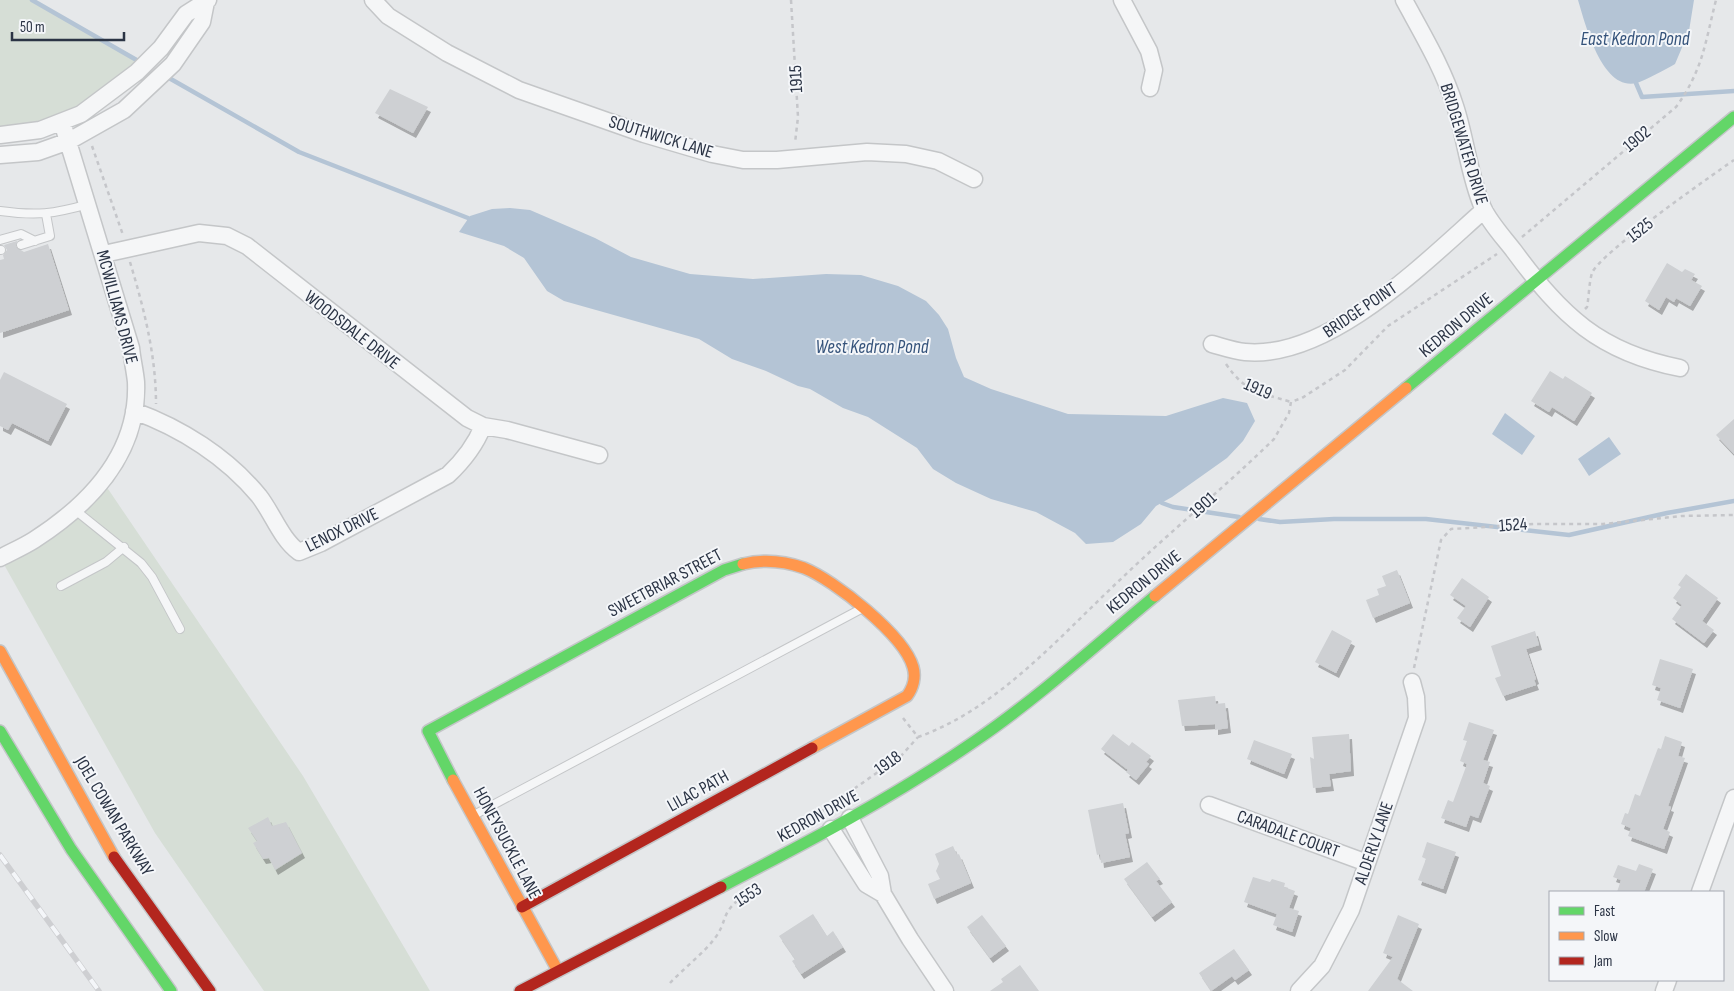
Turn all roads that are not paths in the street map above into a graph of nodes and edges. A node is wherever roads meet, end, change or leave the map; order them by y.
1 (374, 0) edge
2 (1122, 0) edge
3 (1404, 0) edge
4 (207, 1) edge
5 (1150, 88) dead end
6 (1734, 117) edge
7 (62, 122) junction
8 (0, 135) edge
9 (69, 141) junction
10 (0, 155) edge
11 (974, 179) dead end
12 (89, 204) junction
13 (1484, 210) junction
14 (0, 211) edge
15 (46, 214) junction
16 (0, 240) edge
17 (35, 241) junction
18 (21, 245) dead end
19 (104, 254) junction
20 (1536, 281) junction
21 (1212, 344) road end
22 (1680, 368) dead end
23 (134, 411) junction
24 (483, 426) junction
25 (599, 455) dead end
26 (75, 510) junction
27 (124, 547) junction
28 (0, 558) edge
29 (62, 586) dead end
30 (862, 608) junction
31 (180, 629) dead end
32 (0, 651) edge
33 (1412, 682) road end
34 (7, 686) dead end
35 (892, 706) joint
36 (33, 712) junction
37 (0, 731) edge
38 (428, 731) joint
39 (1734, 798) edge
40 (1209, 806) dead end
41 (472, 816) junction
42 (850, 818) junction
43 (826, 832) junction
44 (1367, 863) junction
45 (1700, 891) edge
46 (883, 894) junction
47 (522, 907) junction
48 (558, 971) junction
49 (170, 990) edge
50 (210, 991) edge
51 (520, 991) edge
52 (945, 991) edge
53 (1299, 991) edge

1 - 11 street, SOUTHWICK LANE
2 - 5 street
3 - 13 street, BRIDGEWATER DRIVE
4 - 7 street
4 - 9 street
6 - 20 street, KEDRON DRIVE
7 - 8 street
7 - 9 street, MCWILLIAMS DRIVE
9 - 10 street
9 - 12 street, MCWILLIAMS DRIVE
12 - 15 lane
12 - 19 street, MCWILLIAMS DRIVE
13 - 20 street, BRIDGEWATER DRIVE
13 - 21 street, BRIDGE POINT
14 - 15 lane
15 - 17 lane
16 - 17 lane
17 - 18 lane
19 - 23 street, MCWILLIAMS DRIVE
19 - 24 street, WOODSDALE DRIVE
20 - 22 street, BRIDGEWATER DRIVE
20 - 42 street, KEDRON DRIVE
23 - 24 street, LENOX DRIVE
23 - 26 street, MCWILLIAMS DRIVE
24 - 25 street, WOODSDALE DRIVE
26 - 27 lane
26 - 28 street, MCWILLIAMS DRIVE
27 - 29 lane
27 - 31 lane
30 - 35 street, SWEETBRIAR STREET
30 - 38 street, SWEETBRIAR STREET
30 - 41 lane
32 - 36 street, JOEL COWAN PARKWAY
33 - 44 street, ALDERLY LANE
34 - 36 street
35 - 47 street, LILAC PATH
36 - 50 street, JOEL COWAN PARKWAY
37 - 49 street
38 - 41 street, HONEYSUCKLE LANE
39 - 45 street
40 - 44 street, CARADALE COURT
41 - 47 street, HONEYSUCKLE LANE
42 - 43 street, KEDRON DRIVE
42 - 46 street
43 - 46 street
43 - 48 street, KEDRON DRIVE
44 - 53 street, ALDERLY LANE
46 - 52 street
47 - 48 street, HONEYSUCKLE LANE
48 - 51 street, KEDRON DRIVE

